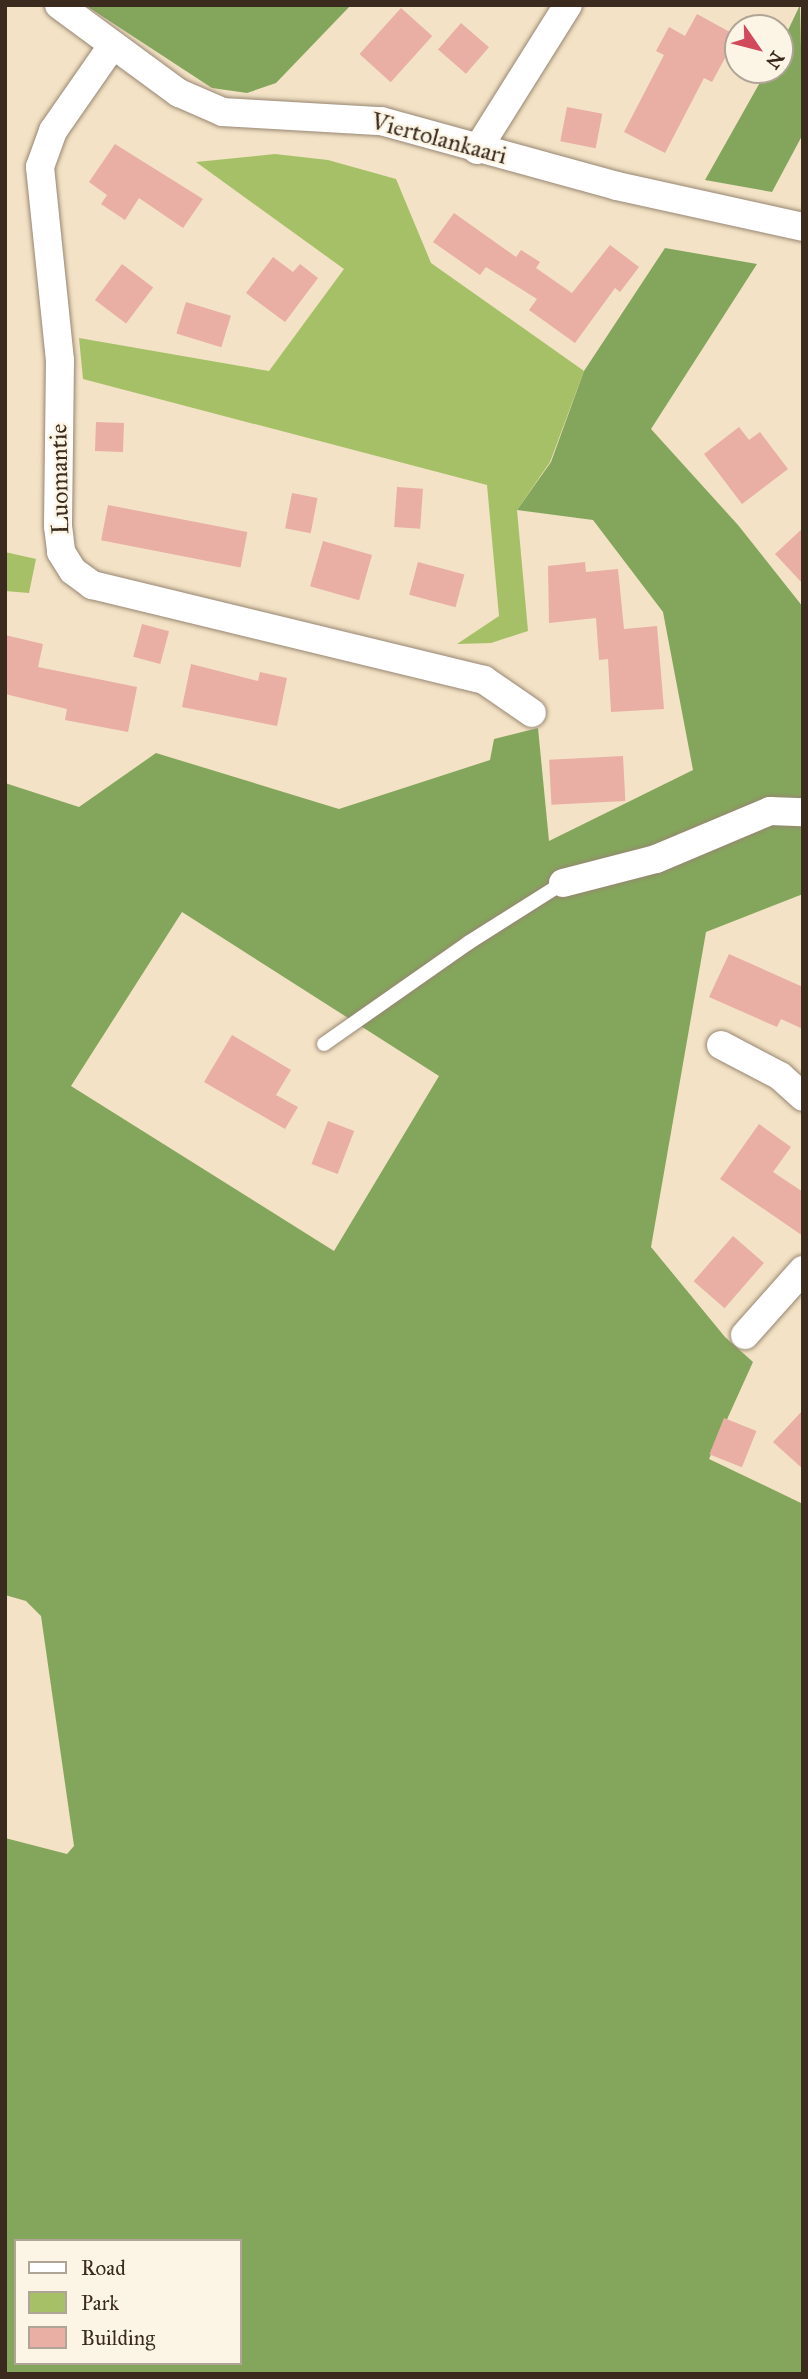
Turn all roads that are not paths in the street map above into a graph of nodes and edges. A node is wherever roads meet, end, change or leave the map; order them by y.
1 (59, 5) edge
2 (568, 5) edge
3 (112, 46) junction
4 (477, 150) junction
5 (803, 228) edge
6 (532, 713) dead end
7 (803, 812) edge
8 (563, 883) joint
9 (324, 1044) dead end
10 (721, 1045) dead end
11 (803, 1097) edge
12 (803, 1270) edge
13 (746, 1335) dead end

1 - 3 street, Viertolankaari
2 - 4 street
3 - 4 street, Viertolankaari
3 - 6 street, Luomantie
4 - 5 street, Viertolankaari
7 - 8 street
8 - 9 lane
10 - 11 street
12 - 13 street

